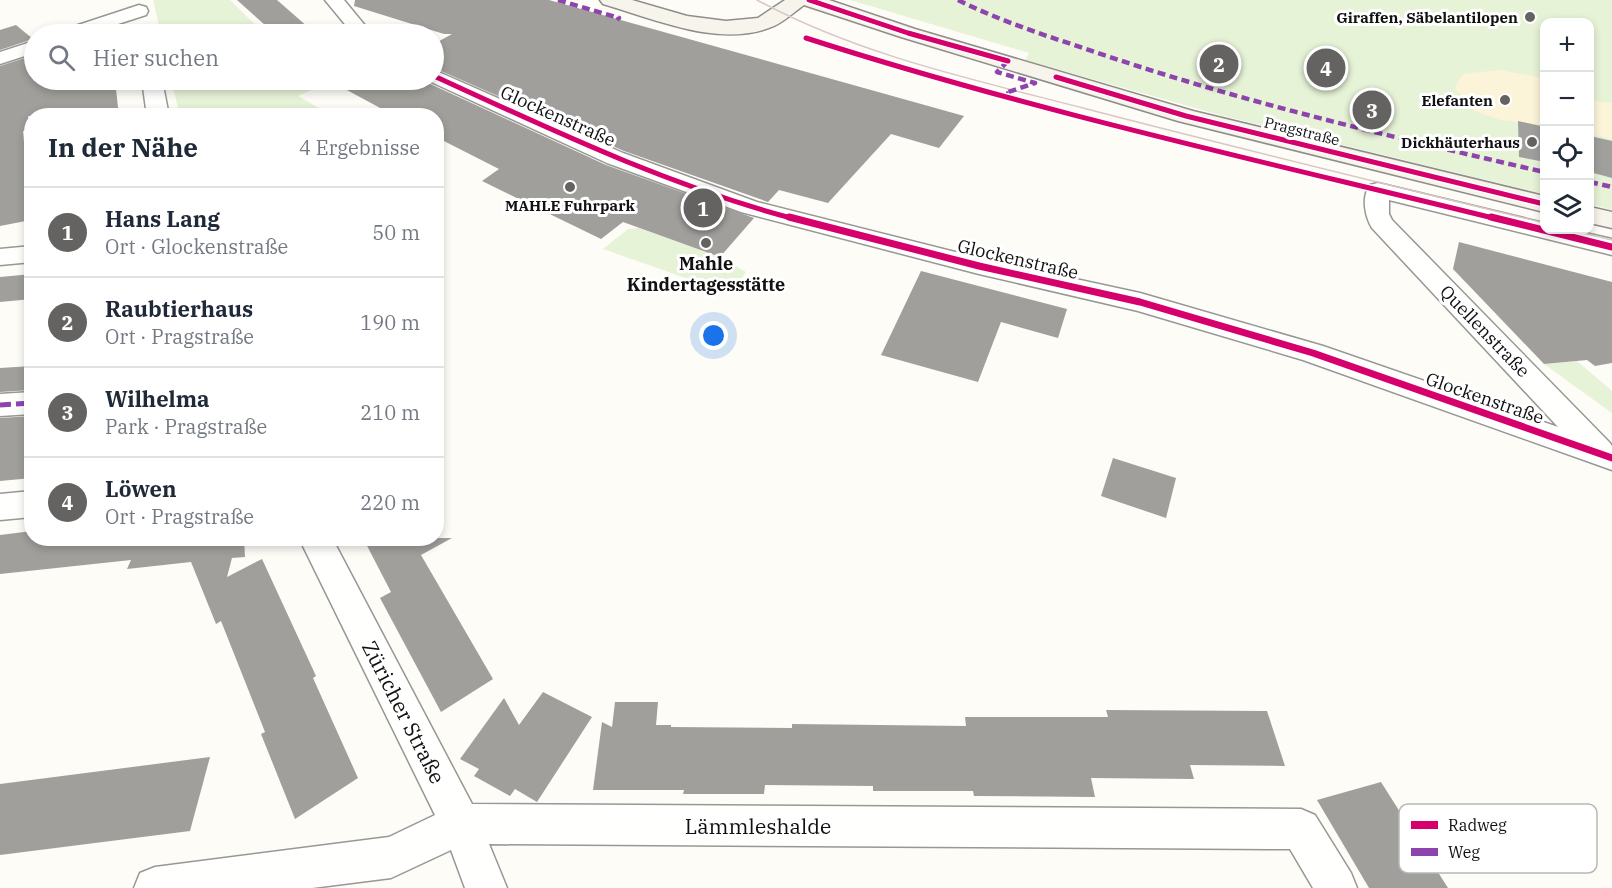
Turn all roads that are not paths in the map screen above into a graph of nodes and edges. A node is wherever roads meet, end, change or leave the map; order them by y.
1 (334, 0) edge
2 (610, 0) edge
3 (798, 0) edge
4 (809, 0) edge
5 (138, 11) edge
6 (100, 24) edge
7 (354, 24) edge
8 (24, 50) edge
9 (0, 58) edge
10 (444, 81) edge
11 (154, 90) edge
12 (157, 108) edge
13 (1540, 203) edge
14 (1594, 216) edge
15 (1612, 220) edge
16 (1612, 247) edge
17 (24, 255) edge
18 (0, 257) edge
19 (24, 404) edge
20 (0, 405) edge
21 (1609, 459) edge
22 (24, 505) edge
23 (0, 507) edge
24 (319, 546) edge
25 (461, 824) junction
26 (155, 888) edge
27 (486, 888) edge
28 (1336, 888) edge

1 - 7 street
2 - 3 main road
4 - 13 main road, Pragstraße
5 - 6 street
8 - 9 street
10 - 21 street, Glockenstraße
11 - 12 street
14 - 15 main road
16 - 21 street, Quellenstraße
17 - 18 street
19 - 20 street
22 - 23 street
24 - 25 street, Züricher Straße
25 - 26 street, Lämmleshalde
25 - 27 street, Züricher Straße
25 - 28 street, Lämmleshalde

